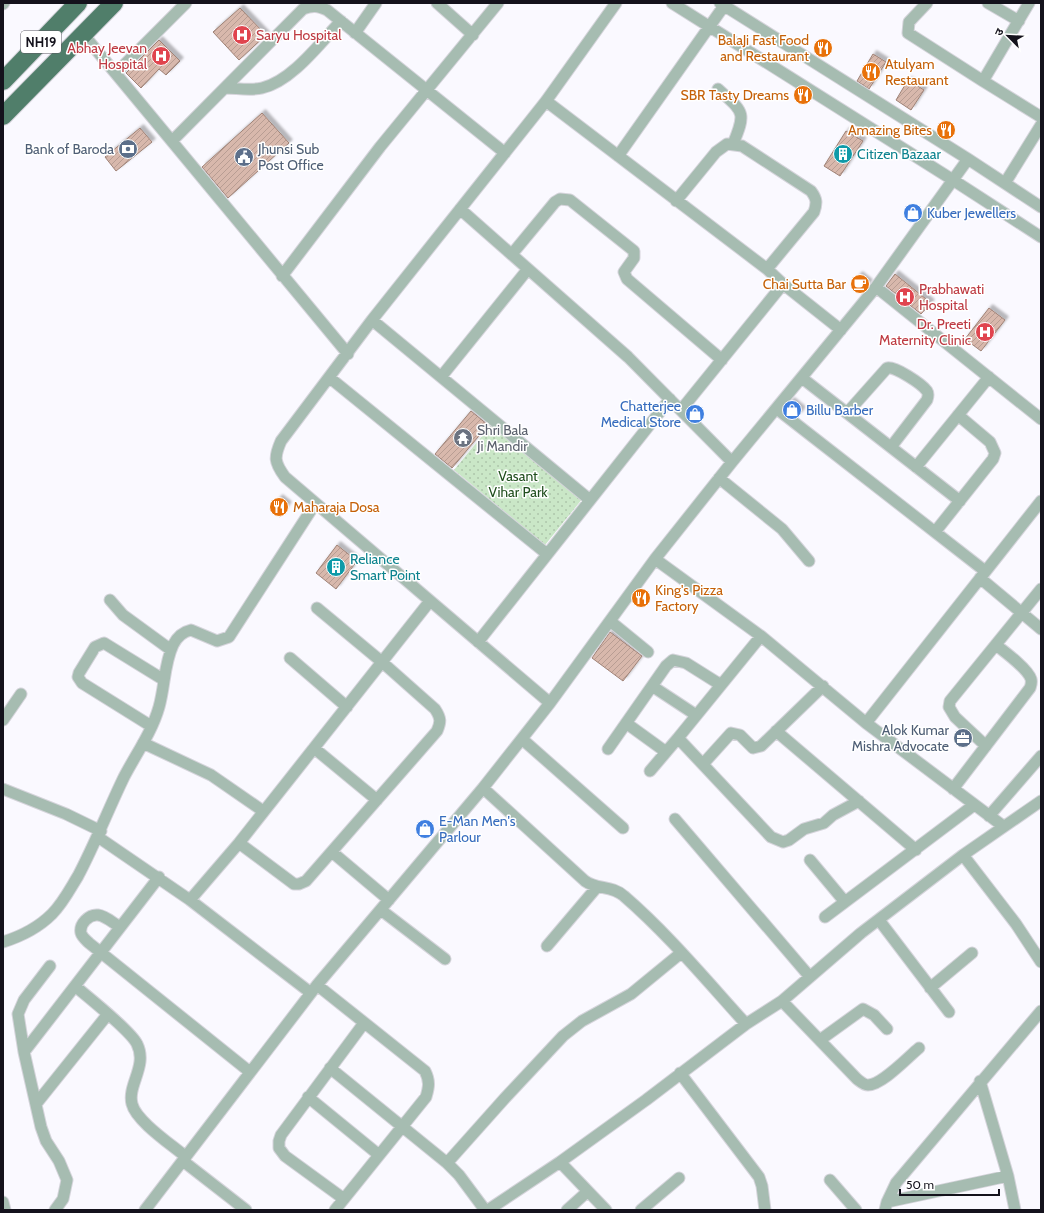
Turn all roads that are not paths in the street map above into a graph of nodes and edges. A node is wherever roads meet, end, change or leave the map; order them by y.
1 (78, 3) edge
2 (114, 3) edge
3 (186, 3) edge
4 (376, 3) edge
5 (437, 3) edge
6 (498, 3) edge
7 (616, 3) edge
8 (672, 3) edge
9 (927, 3) edge
10 (988, 3) edge
11 (1029, 3) edge
12 (723, 4) edge
13 (341, 21) junction
14 (1019, 21) junction
15 (709, 27) junction
16 (355, 33) junction
17 (83, 34) junction
18 (473, 35) junction
19 (116, 73) junction
20 (3, 80) edge
21 (983, 81) junction
22 (225, 88) junction
23 (718, 89) dead end
24 (427, 90) junction
25 (546, 101) junction
26 (3, 116) edge
27 (1041, 117) edge
28 (1041, 125) edge
29 (172, 141) junction
30 (733, 144) junction
31 (505, 152) junction
32 (618, 156) junction
33 (968, 159) junction
34 (953, 180) junction
35 (1005, 183) junction
36 (676, 201) junction
37 (1041, 207) edge
38 (460, 209) junction
39 (1041, 237) edge
40 (512, 254) junction
41 (528, 269) junction
42 (768, 269) junction
43 (282, 276) junction
44 (783, 284) junction
45 (876, 287) junction
46 (372, 320) junction
47 (841, 330) junction
48 (348, 354) junction
49 (722, 360) junction
50 (441, 376) junction
51 (989, 377) junction
52 (330, 378) junction
53 (802, 378) junction
54 (670, 399) junction
55 (776, 408) junction
56 (681, 410) junction
57 (847, 413) junction
58 (958, 415) junction
59 (1041, 419) edge
60 (891, 448) junction
61 (732, 462) junction
62 (916, 467) junction
63 (720, 478) junction
64 (590, 500) junction
65 (960, 501) junction
66 (1041, 501) edge
67 (315, 504) junction
68 (935, 532) junction
69 (548, 554) junction
70 (655, 559) junction
71 (809, 561) dead end
72 (982, 575) junction
73 (1041, 589) edge
74 (110, 600) dead end
75 (430, 601) junction
76 (317, 608) dead end
77 (1022, 614) junction
78 (610, 621) junction
79 (1041, 630) edge
80 (761, 636) junction
81 (478, 642) junction
82 (996, 645) junction
83 (171, 650) junction
84 (648, 652) dead end
85 (290, 658) dead end
86 (382, 662) junction
87 (164, 680) junction
88 (721, 685) junction
89 (652, 686) junction
90 (823, 686) junction
91 (21, 694) dead end
92 (550, 703) junction
93 (347, 707) junction
94 (696, 715) junction
95 (3, 720) edge
96 (626, 723) junction
97 (866, 723) junction
98 (151, 726) junction
99 (776, 731) junction
100 (678, 738) junction
101 (522, 739) junction
102 (143, 743) junction
103 (986, 746) junction
104 (314, 748) junction
105 (608, 749) dead end
106 (666, 752) junction
107 (1041, 756) edge
108 (703, 764) junction
109 (650, 771) dead end
110 (483, 788) junction
111 (3, 789) edge
112 (954, 789) junction
113 (377, 800) junction
114 (858, 801) junction
115 (1041, 801) edge
116 (974, 804) junction
117 (263, 811) junction
118 (989, 816) junction
119 (675, 819) dead end
120 (1003, 826) junction
121 (623, 828) dead end
122 (99, 834) junction
123 (239, 844) junction
124 (916, 850) junction
125 (332, 852) junction
126 (963, 855) junction
127 (810, 860) dead end
128 (159, 877) junction
129 (597, 887) junction
130 (190, 900) junction
131 (389, 900) junction
132 (845, 902) junction
133 (381, 910) junction
134 (825, 916) dead end
135 (879, 920) junction
136 (120, 927) junction
137 (3, 942) edge
138 (547, 946) dead end
139 (101, 952) junction
140 (682, 953) junction
141 (972, 953) dead end
142 (445, 959) dead end
143 (1041, 962) edge
144 (50, 966) dead end
145 (810, 977) junction
146 (75, 986) junction
147 (930, 988) junction
148 (314, 989) junction
149 (782, 1001) junction
150 (1041, 1011) edge
151 (949, 1012) dead end
152 (108, 1014) junction
153 (364, 1023) junction
154 (746, 1024) junction
155 (887, 1029) dead end
156 (820, 1040) junction
157 (919, 1048) dead end
158 (24, 1052) junction
159 (330, 1068) junction
160 (250, 1072) junction
161 (680, 1072) junction
162 (980, 1081) junction
163 (308, 1097) junction
164 (36, 1104) junction
165 (402, 1126) junction
166 (379, 1155) junction
167 (184, 1159) junction
168 (560, 1162) junction
169 (448, 1163) junction
170 (1008, 1176) junction
171 (679, 1178) dead end
172 (830, 1180) dead end
173 (588, 1192) junction
174 (344, 1199) junction
175 (3, 1202) edge
176 (886, 1206) edge
177 (5, 1210) edge
178 (55, 1210) edge
179 (145, 1210) edge
180 (246, 1210) edge
181 (335, 1210) edge
182 (487, 1210) edge
183 (567, 1210) edge
184 (606, 1210) edge
185 (641, 1210) edge
186 (765, 1210) edge
187 (856, 1210) edge
188 (1015, 1210) edge

1 - 20 highway, NH19
2 - 17 highway
3 - 19 street
4 - 16 street
5 - 18 street
6 - 18 street
7 - 25 street
8 - 15 street
9 - 21 street
10 - 14 street
11 - 14 street
12 - 15 street
12 - 33 street
13 - 16 street
13 - 22 street
13 - 22 street
14 - 21 street
15 - 32 street
15 - 34 street
16 - 24 street
17 - 19 street
17 - 26 highway
18 - 24 street
19 - 29 street
21 - 27 street
22 - 29 street
23 - 30 street
24 - 31 street
24 - 43 street
25 - 31 street
25 - 32 street
28 - 35 street
29 - 43 street
30 - 36 street
30 - 42 street
31 - 38 street
32 - 36 street
33 - 34 street
33 - 35 street
34 - 39 street
34 - 45 street
35 - 37 street
36 - 42 street
38 - 40 street
38 - 46 street
40 - 41 street
40 - 49 street
41 - 50 street
41 - 54 street
42 - 44 street
43 - 48 street
44 - 47 street
44 - 49 street
45 - 47 street
45 - 51 street
46 - 48 street
46 - 50 street
47 - 53 street
48 - 52 street
49 - 56 street
50 - 64 street
51 - 58 street
51 - 59 street
52 - 67 street
52 - 69 street
53 - 55 street
53 - 57 street
54 - 56 street
54 - 64 street
55 - 61 street
55 - 68 street
56 - 61 street
57 - 60 street
57 - 60 street
58 - 62 street
58 - 65 street
60 - 62 street
61 - 63 street
62 - 65 street
63 - 70 street
63 - 71 street
64 - 69 street
65 - 68 street
66 - 72 street
67 - 75 street
67 - 83 street
68 - 72 street
69 - 81 street
70 - 78 street
70 - 80 street
72 - 77 street
72 - 97 street
73 - 77 street
74 - 83 street
75 - 81 street
75 - 86 street
76 - 86 street
77 - 79 street
77 - 82 street
78 - 84 street
78 - 92 street
80 - 88 street
80 - 90 street
81 - 92 street
82 - 103 street
82 - 103 street
83 - 87 street
85 - 93 street
86 - 93 street
86 - 113 street
87 - 98 street
87 - 98 street
88 - 89 street
88 - 94 street
89 - 94 street
89 - 96 street
90 - 97 street
90 - 99 street
91 - 95 street
92 - 101 street
93 - 104 street
94 - 100 street
96 - 105 street
96 - 106 street
97 - 112 street
98 - 102 street
99 - 108 street
99 - 114 street
100 - 106 street
100 - 108 street
101 - 110 street
101 - 121 street
102 - 117 street
102 - 122 street
103 - 112 street
104 - 113 street
104 - 117 street
106 - 109 street
107 - 118 street
108 - 114 street
110 - 129 street
110 - 131 street
111 - 122 street
112 - 116 street
113 - 125 street
114 - 124 street
115 - 120 street
116 - 118 street
116 - 124 street
117 - 123 street
118 - 120 street
119 - 145 street
120 - 126 street
122 - 128 street
122 - 137 street
123 - 125 street
123 - 130 street
124 - 132 street
125 - 131 street
126 - 135 street
126 - 143 street
127 - 132 street
128 - 130 street
128 - 136 street
129 - 138 street
129 - 140 street
130 - 148 street
131 - 133 street
132 - 134 street
133 - 142 street
133 - 148 street
135 - 145 street
135 - 147 street
136 - 139 street
136 - 139 street
139 - 146 street
139 - 160 street
140 - 154 street
140 - 169 street
141 - 147 street
144 - 158 street
145 - 149 street
146 - 152 street
146 - 158 street
147 - 151 street
148 - 153 street
148 - 160 street
149 - 154 street
149 - 156 street
150 - 162 street
152 - 164 street
152 - 167 street
153 - 159 street
153 - 165 street
154 - 161 street
155 - 156 street
156 - 157 street
158 - 164 street
159 - 163 street
159 - 165 street
160 - 167 street
161 - 168 street
161 - 186 street
162 - 170 street
162 - 176 street
163 - 166 street
163 - 174 street
164 - 178 street
165 - 166 street
165 - 169 street
166 - 174 street
167 - 179 street
167 - 180 street
168 - 173 street
168 - 182 street
169 - 182 street
170 - 176 street
170 - 188 street
171 - 185 street
172 - 187 street
173 - 183 street
173 - 184 street
174 - 181 street
175 - 177 street

